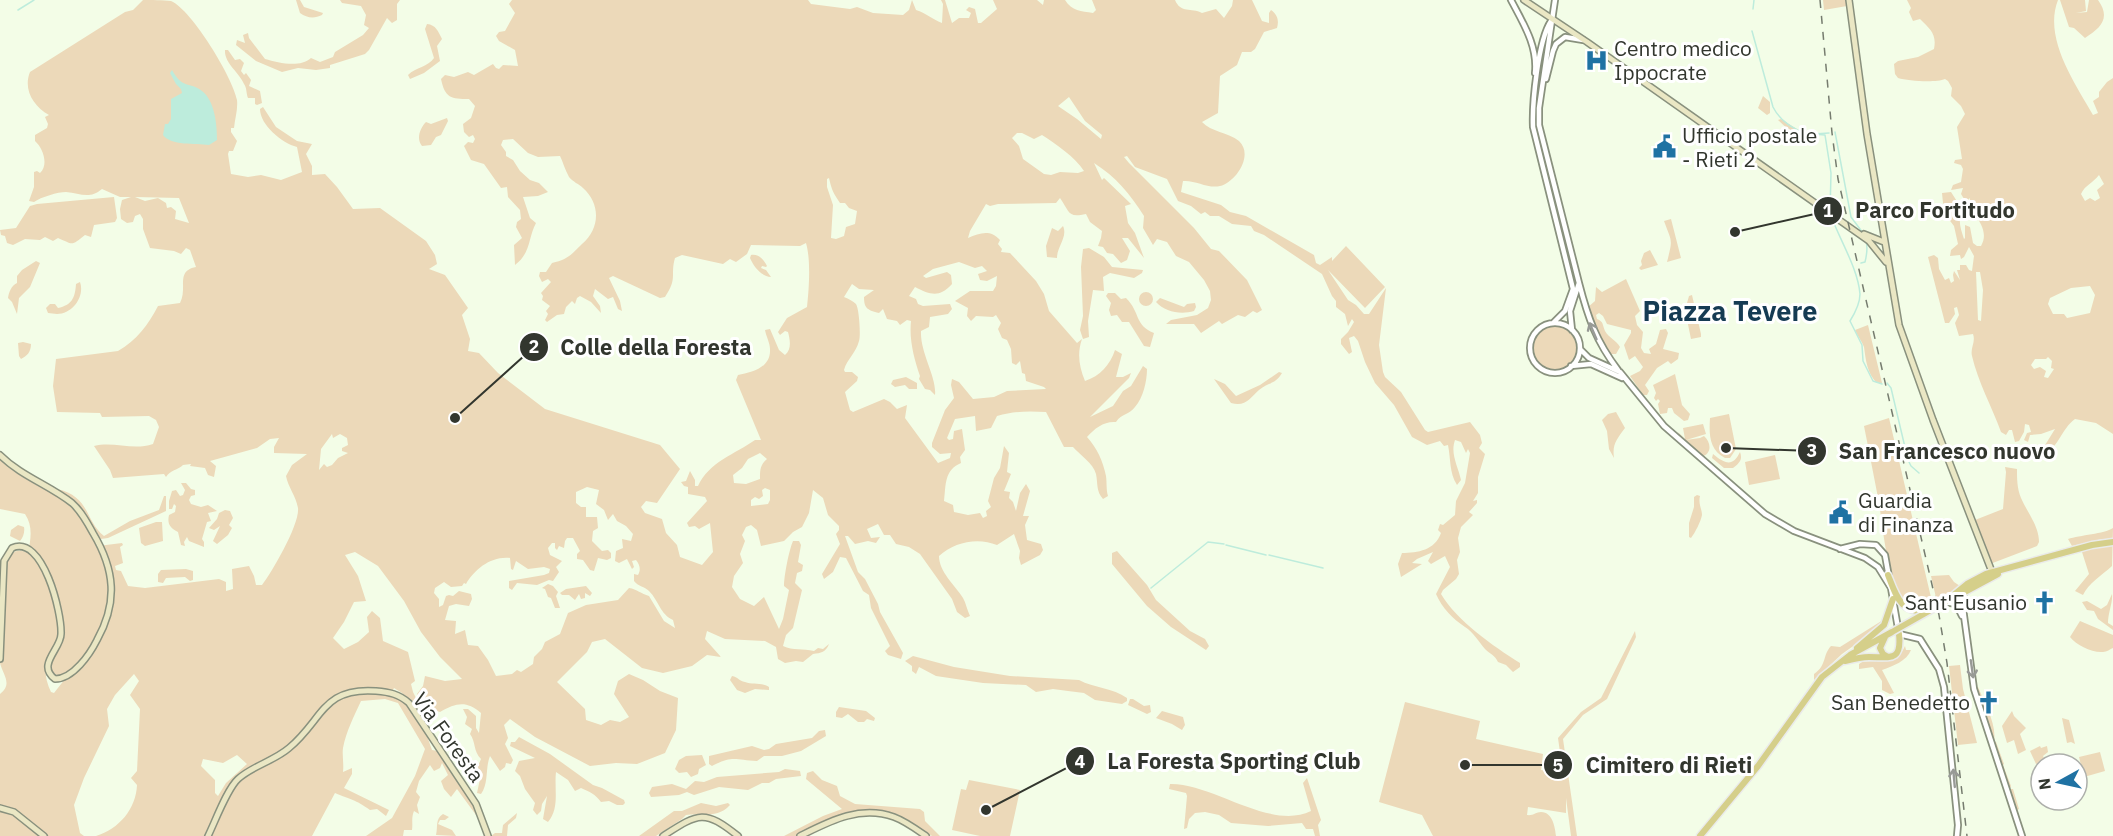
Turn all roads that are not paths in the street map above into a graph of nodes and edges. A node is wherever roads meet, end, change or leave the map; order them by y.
1 (1511, 0) edge
2 (1524, 0) edge
3 (1850, 0) edge
4 (1555, 2) edge
5 (1543, 12) junction
6 (1552, 19) junction
7 (1587, 42) junction
8 (1533, 103) junction
9 (1539, 108) junction
10 (1881, 223) junction
11 (1866, 236) junction
12 (1884, 242) junction
13 (1887, 265) junction
14 (1579, 283) junction
15 (1553, 323) junction
16 (1572, 330) junction
17 (1580, 350) junction
18 (1571, 366) junction
19 (1620, 372) junction
20 (1630, 384) junction
21 (0, 455) edge
22 (2113, 542) edge
23 (1840, 549) junction
24 (1989, 564) junction
25 (1995, 573) junction
26 (1888, 575) junction
27 (1981, 577) junction
28 (1967, 584) junction
29 (1891, 588) junction
30 (1960, 597) junction
31 (1893, 599) junction
32 (1945, 602) junction
33 (1930, 611) junction
34 (1964, 620) junction
35 (1896, 633) junction
36 (1885, 637) junction
37 (1850, 655) junction
38 (1891, 657) junction
39 (0, 659) edge
40 (1839, 663) junction
41 (0, 808) edge
42 (44, 836) edge
43 (208, 836) edge
44 (488, 836) edge
45 (663, 836) edge
46 (738, 836) edge
47 (800, 836) edge
48 (926, 836) edge
49 (1700, 836) edge
50 (1957, 836) edge
51 (2022, 836) edge

1 - 8 street
2 - 5 main road
3 - 10 main road
4 - 5 street
4 - 6 street
5 - 6 main road
6 - 7 main road
6 - 8 street
6 - 9 street
7 - 9 street
7 - 11 main road
8 - 15 street
9 - 14 street
10 - 11 main road
10 - 12 main road
11 - 12 main road
11 - 13 main road
12 - 13 main road
13 - 24 main road
14 - 16 street
19 -> 14 street
15 - 16 street
15 - 18 street
16 - 17 street
17 - 18 street
17 - 19 street
18 - 20 street
19 - 20 street
20 - 23 street
21 - 39 main road
22 - 25 main road
23 - 26 street
23 - 29 street
24 - 25 main road
24 - 27 main road
25 - 27 main road
25 - 30 main road
26 - 29 street
26 - 33 main road
27 - 28 main road
28 - 30 street
28 - 32 main road
29 - 31 street
30 - 32 main road
30 - 34 street
31 - 35 street
31 - 37 main road
32 - 33 main road, bridge
32 - 34 street
33 - 35 main road, bridge
34 -> 51 street
35 - 36 main road
35 - 38 main road
50 -> 35 street
36 - 37 main road
36 - 38 main road
37 - 40 main road
38 - 40 main road
40 - 49 main road
41 - 42 main road
43 - 44 main road, Via Foresta
45 - 46 main road
47 - 48 main road

